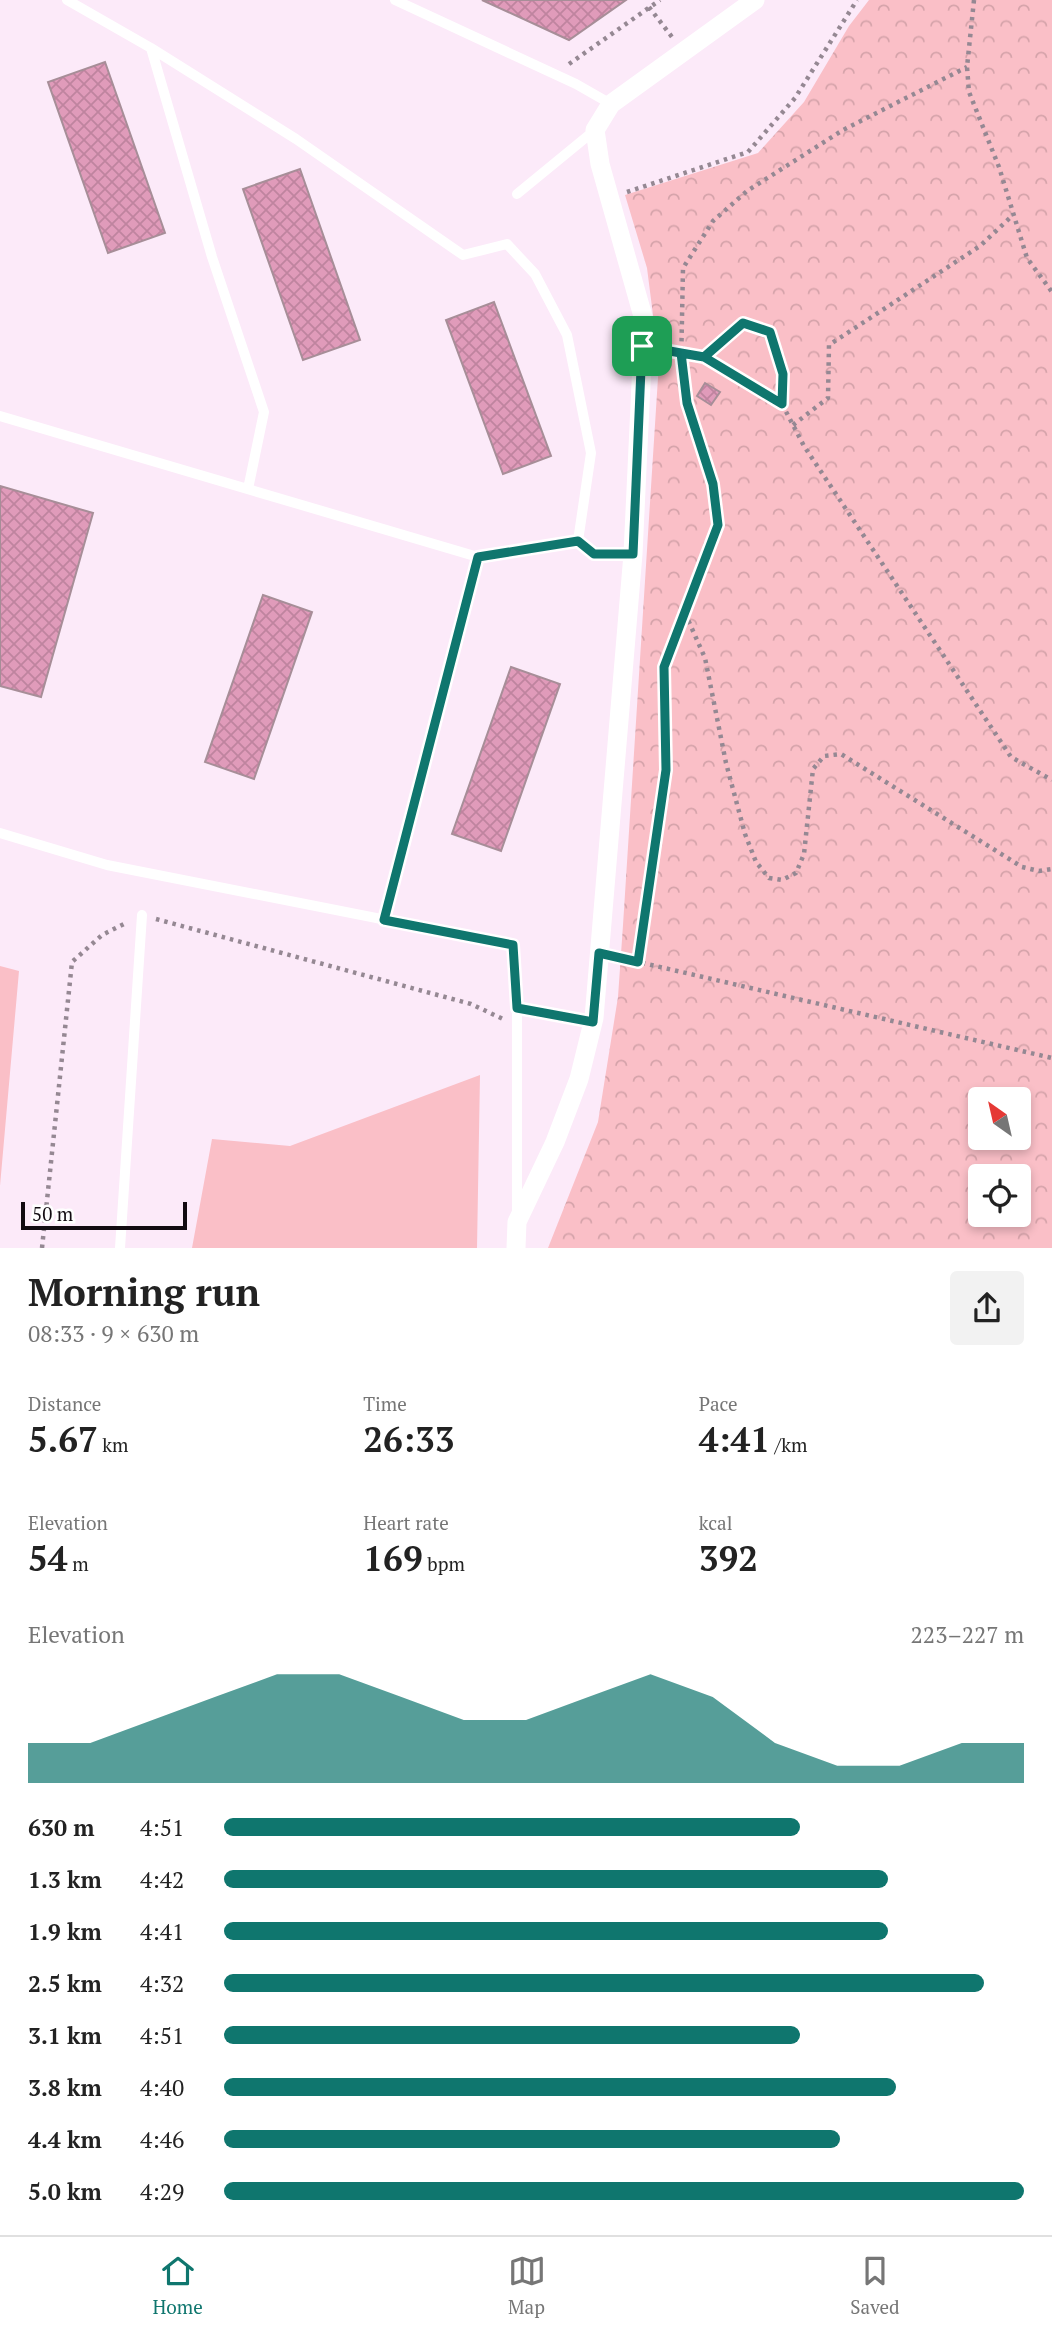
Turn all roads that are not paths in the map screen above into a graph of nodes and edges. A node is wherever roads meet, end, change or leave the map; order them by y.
1 (67, 0) edge
2 (396, 0) edge
3 (755, 0) edge
4 (150, 48) junction
5 (611, 104) junction
6 (595, 130) junction
7 (517, 194) dead end
8 (0, 416) edge
9 (248, 489) junction
10 (578, 541) junction
11 (633, 554) junction
12 (478, 557) junction
13 (0, 834) edge
14 (142, 915) road end
15 (384, 920) junction
16 (517, 1222) junction
17 (120, 1248) edge
18 (516, 1248) edge

1 - 4 lane
2 - 5 lane
3 - 5 street
4 - 9 lane
4 - 10 lane
5 - 6 street
6 - 7 lane
6 - 11 street
8 - 9 lane
9 - 12 lane
10 - 11 lane
10 - 12 lane
11 - 16 street
12 - 15 lane
13 - 15 lane
14 - 17 lane
15 - 16 lane
16 - 18 street

